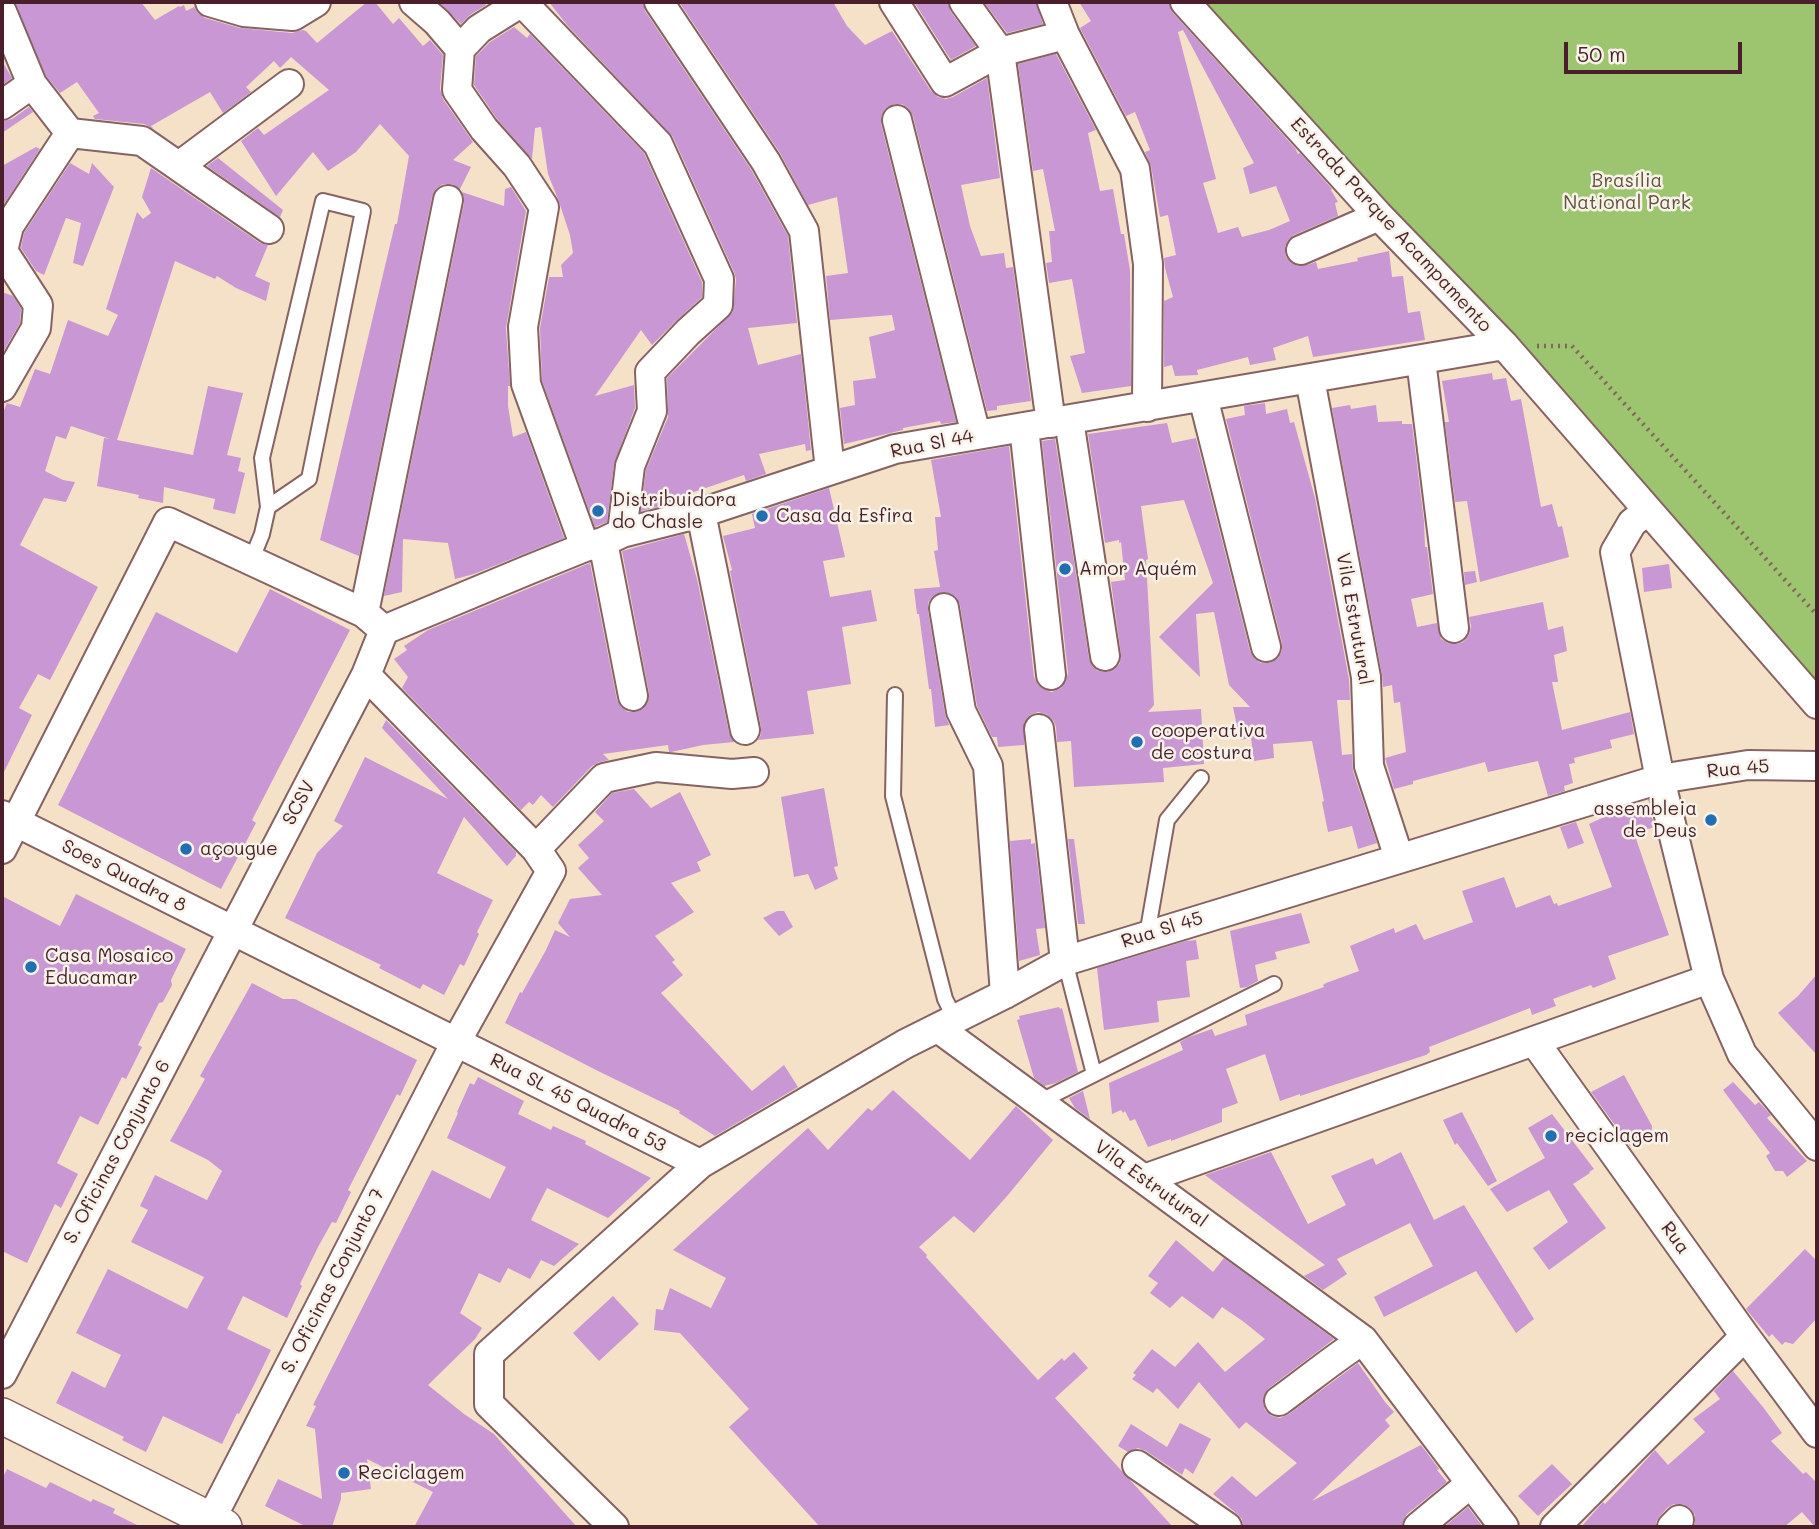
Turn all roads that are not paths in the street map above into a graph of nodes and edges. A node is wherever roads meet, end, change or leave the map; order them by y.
1 (210, 2) edge
2 (316, 2) edge
3 (414, 2) edge
4 (522, 2) edge
5 (659, 2) edge
6 (894, 2) edge
7 (964, 2) edge
8 (1052, 2) edge
9 (1185, 2) edge
10 (2, 12) edge
11 (1065, 35) junction
12 (460, 49) junction
13 (1000, 52) junction
14 (32, 84) junction
15 (289, 84) dead end
16 (2, 105) edge
17 (897, 120) dead end
18 (70, 133) junction
19 (179, 166) junction
20 (448, 200) dead end
21 (1379, 216) junction
22 (269, 229) dead end
23 (1301, 250) dead end
24 (1504, 345) junction
25 (1421, 360) junction
26 (1310, 379) junction
27 (2, 387) edge
28 (1203, 397) junction
29 (1147, 407) junction
30 (1048, 423) junction
31 (976, 435) junction
32 (830, 471) junction
33 (268, 507) junction
34 (1648, 510) junction
35 (702, 513) junction
36 (603, 541) junction
37 (251, 561) junction
38 (944, 608) dead end
39 (374, 622) junction
40 (1454, 628) dead end
41 (1266, 647) dead end
42 (1105, 656) dead end
43 (366, 675) junction
44 (1051, 675) dead end
45 (895, 695) dead end
46 (633, 696) dead end
47 (1817, 704) edge
48 (1039, 729) dead end
49 (746, 730) dead end
50 (1817, 766) edge
51 (754, 772) dead end
52 (1201, 778) dead end
53 (1660, 779) junction
54 (9, 819) edge
55 (2, 849) edge
56 (536, 849) junction
57 (1399, 858) junction
58 (233, 931) junction
59 (1147, 935) junction
60 (1065, 961) junction
61 (1709, 979) junction
62 (1274, 984) dead end
63 (1005, 994) junction
64 (946, 1024) junction
65 (1534, 1041) junction
66 (456, 1042) junction
67 (1094, 1074) junction
68 (1039, 1102) junction
69 (1817, 1146) edge
70 (700, 1164) junction
71 (1144, 1179) junction
72 (1745, 1336) junction
73 (1363, 1339) junction
74 (2, 1374) edge
75 (1279, 1401) dead end
76 (2, 1416) edge
77 (1817, 1433) edge
78 (1137, 1465) dead end
79 (1470, 1483) junction
80 (214, 1525) edge
81 (614, 1527) edge
82 (1227, 1527) edge
83 (1418, 1527) edge
84 (1504, 1527) edge
85 (1555, 1527) edge

1 - 2 street
3 - 12 street
4 - 12 street
4 - 36 street
5 - 32 street
6 - 13 street
7 - 13 street
8 - 11 street
9 - 21 street, Estrada Parque Acampamento
10 - 14 street
11 - 13 street
11 - 29 street
12 - 36 street
13 - 30 street
14 - 16 street
14 - 18 street
15 - 19 street
17 - 31 street
18 - 19 street
18 - 27 street
19 - 22 street
20 - 39 street, SCSV
21 - 23 street
21 - 24 street, Estrada Parque Acampamento
24 - 25 street, Rua Sl 44
24 - 34 street
25 - 26 street, Rua Sl 44
25 - 40 street
26 - 28 street, Rua Sl 44
26 - 57 street, Vila Estrutural
28 - 29 street, Rua Sl 44
28 - 41 street
29 - 30 street, Rua Sl 44
30 - 31 street, Rua Sl 44
30 - 42 street
30 - 44 street
31 - 32 street, Rua Sl 44
32 - 35 street, Rua Sl 44
33 - 33 lane
33 - 37 lane
34 - 47 street
34 - 53 street
35 - 36 street, Rua Sl 44
35 - 49 street
36 - 39 street, Rua Sl 44
36 - 46 street
37 - 39 street
37 - 54 street
38 - 63 street
39 - 43 street, SCSV
43 - 56 street
43 - 58 street, SCSV
45 - 64 lane
48 - 60 street
50 - 53 street, Rua 45
51 - 56 street
52 - 59 lane
53 - 57 street, Rua Sl 45
53 - 61 street
54 - 55 street
54 - 58 street, Soes Quadra 8
56 - 66 street, S. Oficinas Conjunto 7
57 - 59 street, Rua Sl 45
58 - 66 street, Soes Quadra 8
58 - 74 street, S. Oficinas Conjunto 6
59 - 60 street, Rua Sl 45
60 - 63 street, Rua Sl 45
60 - 67 lane
61 - 65 street
61 - 69 street
62 - 67 lane
63 - 64 street, Rua Sl 45
64 - 68 street, Vila Estrutural
64 - 70 street, Rua Sl 45
65 - 71 street
65 - 72 street, Rua
66 - 70 street, Rua SL 45 Quadra 53
66 - 80 street, S. Oficinas Conjunto 7
67 - 68 lane
68 - 71 street, Vila Estrutural
70 - 81 street, Rua Sl 45
71 - 73 street, Vila Estrutural
72 - 77 street, Rua
72 - 85 street
73 - 75 street
73 - 79 street, Vila Estrutural
76 - 80 street
78 - 82 street
79 - 83 street
79 - 84 street, Vila Estrutural

